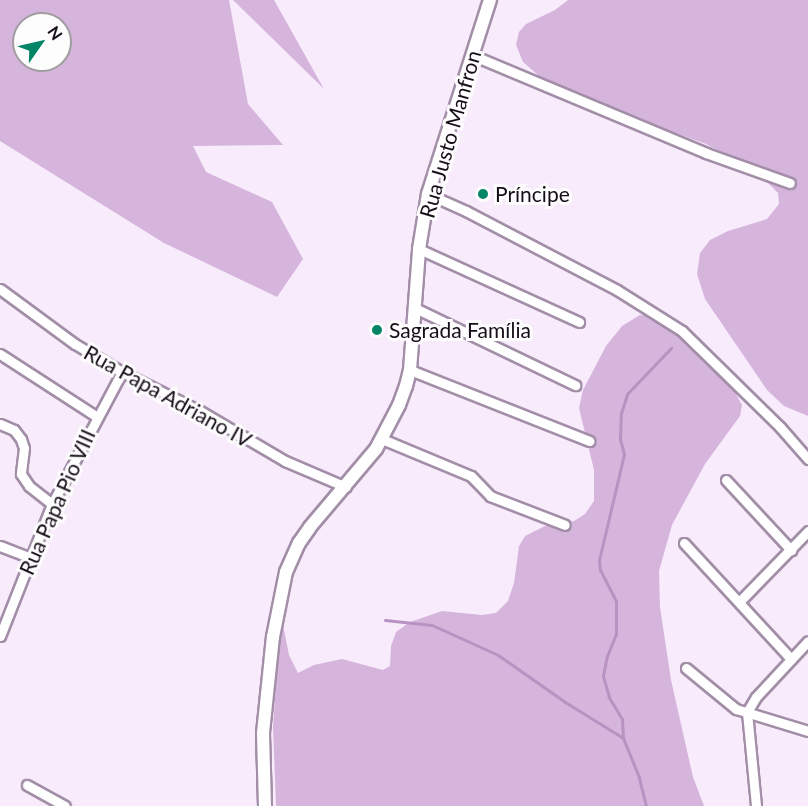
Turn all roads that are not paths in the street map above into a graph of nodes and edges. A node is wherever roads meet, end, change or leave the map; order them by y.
1 (490, 0) edge
2 (472, 55) junction
3 (790, 183) dead end
4 (428, 194) junction
5 (419, 249) junction
6 (0, 289) edge
7 (415, 308) junction
8 (579, 322) dead end
9 (0, 354) edge
10 (410, 370) junction
11 (122, 372) junction
12 (575, 385) dead end
13 (96, 416) junction
14 (0, 424) edge
15 (382, 438) junction
16 (589, 441) dead end
17 (808, 459) edge
18 (726, 480) dead end
19 (346, 487) junction
20 (52, 504) junction
21 (565, 525) dead end
22 (808, 531) edge
23 (684, 543) dead end
24 (0, 546) edge
25 (791, 549) junction
26 (31, 558) junction
27 (739, 602) junction
28 (0, 636) edge
29 (808, 641) edge
30 (791, 659) junction
31 (686, 668) dead end
32 (747, 712) junction
33 (808, 731) edge
34 (27, 785) dead end
35 (65, 806) edge
36 (265, 806) edge
37 (756, 806) edge

1 - 2 main road, Rua Justo Manfron
2 - 3 street
2 - 4 main road, Rua Justo Manfron
4 - 5 main road, Rua Justo Manfron
4 - 17 street
5 - 7 main road, Rua Justo Manfron
5 - 8 street
6 - 11 street, Rua Papa Adriano IV
7 - 10 main road, Rua Justo Manfron
7 - 12 street
9 - 13 street
10 - 15 main road, Rua Justo Manfron
10 - 16 street
11 - 13 street, Rua Papa Pio VIII
11 - 19 street, Rua Papa Adriano IV
13 - 20 street, Rua Papa Pio VIII
14 - 20 street
15 - 19 main road, Rua Justo Manfron
15 - 21 street
18 - 25 street
19 - 36 main road, Rua Justo Manfron
20 - 26 street, Rua Papa Pio VIII
22 - 25 street
23 - 27 street
24 - 26 street
25 - 27 street
26 - 28 street, Rua Papa Pio VIII
27 - 30 street
29 - 30 street
30 - 32 street
31 - 32 street
32 - 33 street
32 - 37 street
34 - 35 street

